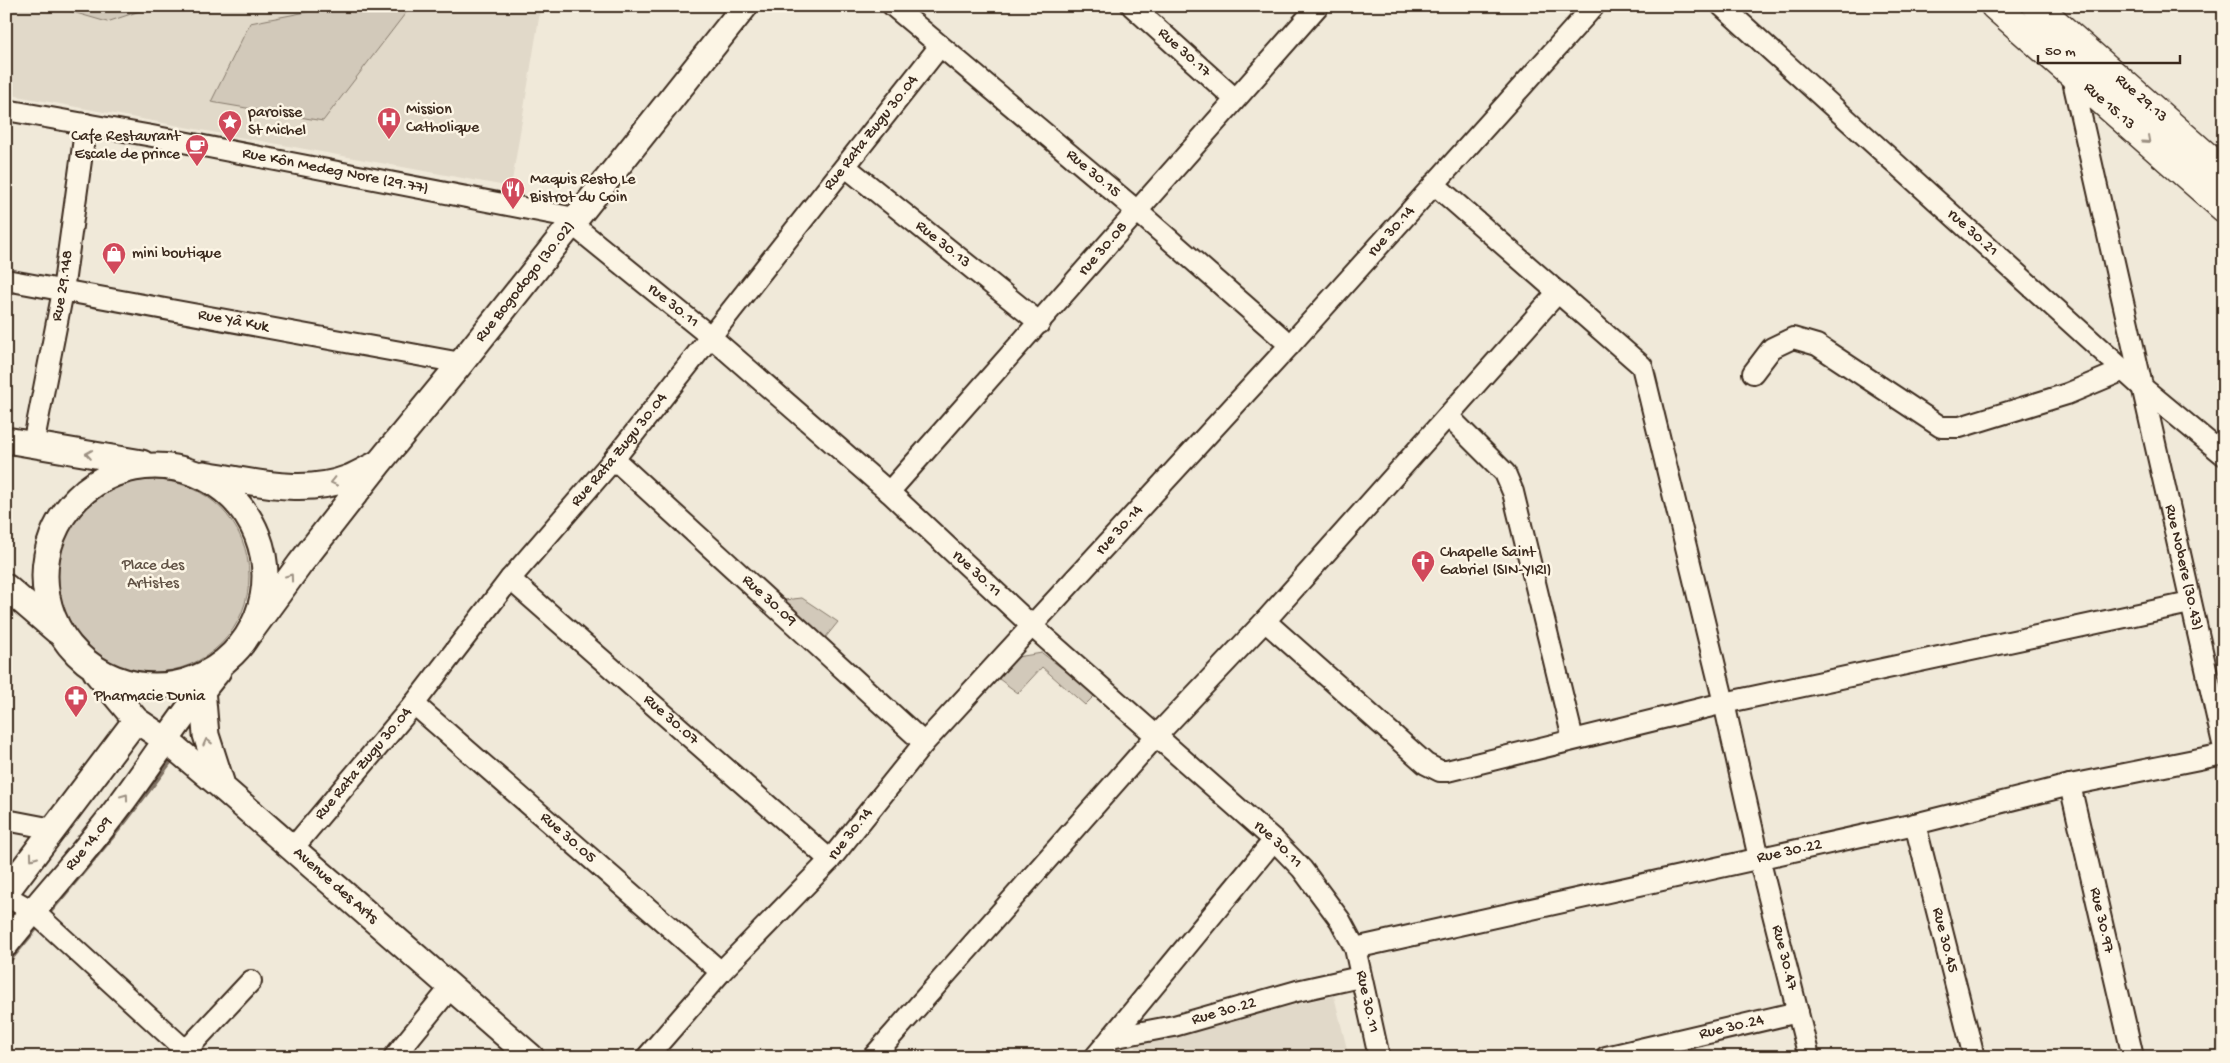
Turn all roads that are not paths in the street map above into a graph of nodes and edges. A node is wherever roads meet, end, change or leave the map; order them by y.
1 (745, 6) edge
2 (893, 6) edge
3 (1132, 6) edge
4 (1318, 6) edge
5 (1594, 6) edge
6 (1722, 6) edge
7 (1995, 6) edge
8 (2037, 7) edge
9 (2018, 27) junction
10 (940, 46) junction
11 (2072, 72) junction
12 (1235, 99) junction
13 (6, 110) edge
14 (86, 124) junction
15 (846, 167) junction
16 (2224, 172) edge
17 (1434, 184) junction
18 (2224, 208) edge
19 (1137, 211) junction
20 (574, 221) junction
21 (6, 280) edge
22 (63, 291) junction
23 (1558, 292) junction
24 (1040, 323) junction
25 (711, 337) junction
26 (1290, 346) junction
27 (461, 363) junction
28 (2124, 370) junction
29 (1753, 372) dead end
30 (2142, 387) junction
31 (1448, 416) junction
32 (6, 440) edge
33 (34, 445) junction
34 (2224, 455) edge
35 (614, 458) junction
36 (379, 463) junction
37 (154, 465) junction
38 (196, 473) junction
39 (890, 492) junction
40 (510, 580) junction
41 (6, 586) edge
42 (2190, 603) junction
43 (1265, 621) junction
44 (1033, 627) junction
45 (251, 631) junction
46 (61, 634) junction
47 (226, 661) junction
48 (92, 666) junction
49 (202, 689) junction
50 (1724, 703) junction
51 (414, 704) junction
52 (136, 720) junction
53 (1157, 735) junction
54 (1573, 739) junction
55 (167, 742) junction
56 (924, 743) junction
57 (2224, 748) edge
58 (2224, 754) edge
59 (2070, 785) junction
60 (223, 788) junction
61 (6, 820) edge
62 (1915, 824) junction
63 (53, 829) junction
64 (1274, 840) junction
65 (293, 848) junction
66 (1759, 858) junction
67 (830, 860) junction
68 (6, 892) edge
69 (6, 896) edge
70 (33, 911) junction
71 (6, 944) edge
72 (1355, 948) junction
73 (721, 972) junction
74 (1360, 977) junction
75 (251, 981) dead end
76 (451, 987) junction
77 (1798, 1012) junction
78 (1111, 1038) junction
79 (182, 1054) edge
80 (394, 1057) edge
81 (531, 1057) edge
82 (647, 1057) edge
83 (873, 1057) edge
84 (1095, 1057) edge
85 (1379, 1057) edge
86 (1606, 1057) edge
87 (1809, 1057) edge
88 (1974, 1057) edge
89 (2133, 1057) edge

1 - 20 street, Rue Bogodogo (30.02)
2 - 10 street, Rue 30.15
3 - 12 street, Rue 30.17
4 - 12 street, rue 30.08
5 - 17 street, rue 30.14
6 - 28 street, rue 30.21
7 - 9 main road, Rue 15.13
8 - 9 street
8 - 16 main road, Rue 29.13
9 - 11 main road, Rue 15.13
10 - 15 street, Rue Rata Zugu 30.04
10 - 19 street, Rue 30.15
11 -> 18 main road, Rue 15.13
11 - 30 street, Rue Nobere (30.43)
12 - 19 street, rue 30.08
13 - 14 street, Rue Kôn Medeg Nore (29.77)
14 - 20 street, Rue Kôn Medeg Nore (29.77)
14 - 22 street, Rue 29.148
15 - 24 street, Rue 30.13
15 - 25 street, Rue Rata Zugu 30.04
17 - 23 street, Rue 30.47
17 - 26 street, rue 30.14
19 - 24 street, rue 30.08
19 - 26 street, Rue 30.15
20 - 25 street, rue 30.11
20 - 27 street, Rue Bogodogo (30.02)
21 - 22 street, Rue Yâ Kuk
22 - 27 street, Rue Yâ Kuk
22 - 33 street, Rue 29.148
23 - 31 street
23 - 50 street, Rue 30.47
24 - 39 street, rue 30.08
25 - 35 street, Rue Rata Zugu 30.04
25 - 39 street, rue 30.11
26 - 44 street, rue 30.14
27 - 36 street, Rue Bogodogo (30.02)
28 - 29 street
28 - 30 street, rue 30.21
30 - 34 street, rue 30.21
30 - 42 street, Rue Nobere (30.43)
31 - 43 street
31 - 54 street
32 - 33 street
37 -> 33 street
35 - 40 street, Rue Rata Zugu 30.04
35 - 56 street, Rue 30.09
36 -> 38 street
45 -> 36 street, Rue Bogodogo (30.02)
37 - 38 street
37 - 46 street
38 - 45 street
39 - 44 street, rue 30.11
40 - 51 street, Rue Rata Zugu 30.04
40 - 67 street, Rue 30.07
41 - 46 street
42 - 50 street
42 - 57 street, Rue Nobere (30.43)
43 - 53 street
43 - 54 street
44 - 53 street, rue 30.11
44 - 56 street, rue 30.14
45 - 47 street
46 - 48 street
47 - 48 street
47 - 49 street, Rue 14.09
48 - 52 street, Avenue des Arts
49 - 55 street, Rue 14.09
60 -> 49 street
50 - 54 street
50 - 66 street, Rue 30.47
51 - 65 street, Rue Rata Zugu 30.04
51 - 73 street, Rue 30.05
52 - 55 street, Avenue des Arts
52 - 63 street
53 - 64 street, rue 30.11
53 - 83 street
55 - 60 street, Avenue des Arts
70 -> 55 street, Rue 14.09
56 - 67 street, rue 30.14
58 - 59 street, Rue 30.22
59 - 62 street, Rue 30.22
59 - 89 street, Rue 30.97
60 - 65 street, Avenue des Arts
61 - 63 street
62 - 66 street, Rue 30.22
62 - 88 street, Rue 30.45
63 -> 68 street
64 - 72 street, rue 30.11
64 - 78 street
65 - 76 street, Avenue des Arts
66 - 72 street, Rue 30.22
66 - 77 street, Rue 30.47
67 - 73 street, rue 30.14
69 - 70 street
70 - 71 street, Rue 14.09
70 - 79 street
72 - 74 street, Rue 30.11
73 - 82 street, rue 30.14
74 - 78 street, Rue 30.22
74 - 85 street, Rue 30.11
75 - 79 street
76 - 80 street
76 - 81 street, Avenue des Arts
77 - 86 street, Rue 30.24
77 - 87 street, Rue 30.47
78 - 84 street

